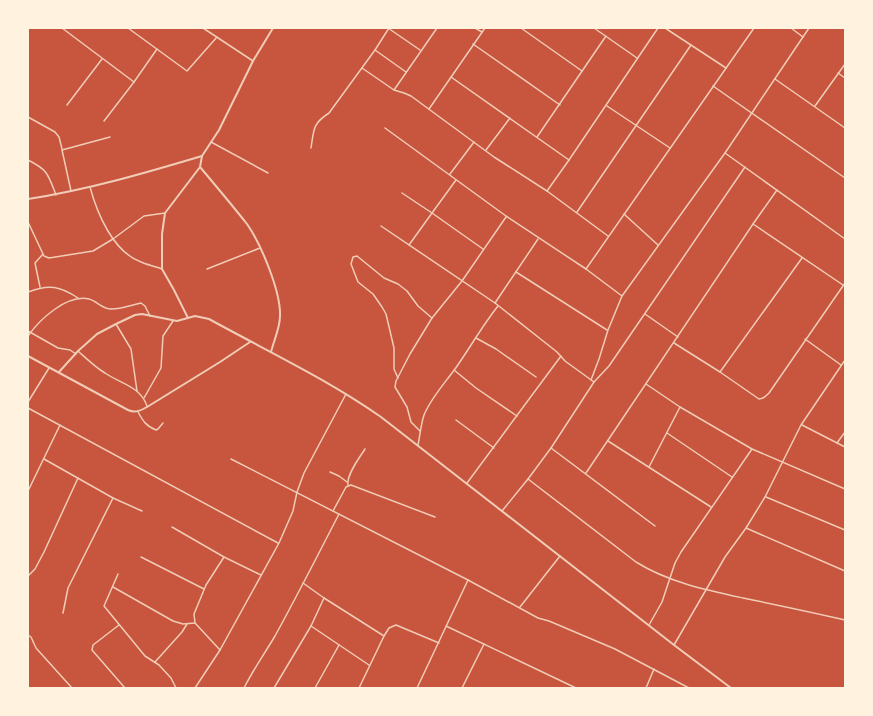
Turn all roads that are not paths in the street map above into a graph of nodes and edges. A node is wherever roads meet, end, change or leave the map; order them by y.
1 (62, 28) edge
2 (128, 28) edge
3 (203, 28) edge
4 (273, 28) edge
5 (388, 28) edge
6 (436, 28) edge
7 (475, 28) edge
8 (485, 28) edge
9 (521, 28) edge
10 (594, 28) edge
11 (658, 28) edge
12 (665, 28) edge
13 (754, 28) edge
14 (791, 28) edge
15 (810, 28) edge
16 (65, 29) edge
17 (132, 29) edge
18 (482, 32) junction
19 (606, 36) junction
20 (217, 37) junction
21 (803, 37) junction
22 (473, 44) junction
23 (691, 45) junction
24 (157, 49) junction
25 (375, 50) junction
26 (421, 50) junction
27 (638, 58) junction
28 (102, 59) junction
29 (253, 61) junction
30 (845, 64) edge
31 (362, 68) junction
32 (726, 68) junction
33 (582, 71) junction
34 (406, 72) junction
35 (838, 73) junction
36 (451, 76) junction
37 (845, 78) edge
38 (775, 79) junction
39 (134, 82) junction
40 (713, 86) junction
41 (394, 90) junction
42 (67, 105) dead end
43 (560, 105) junction
44 (606, 105) junction
45 (815, 106) junction
46 (429, 109) junction
47 (752, 113) junction
48 (28, 117) edge
49 (510, 118) junction
50 (104, 121) dead end
51 (637, 126) junction
52 (385, 128) dead end
53 (845, 128) edge
54 (110, 137) dead end
55 (537, 137) junction
56 (211, 142) junction
57 (474, 142) junction
58 (311, 148) dead end
59 (670, 148) junction
60 (62, 150) junction
61 (486, 151) junction
62 (725, 153) junction
63 (202, 156) junction
64 (28, 160) edge
65 (570, 160) junction
66 (200, 167) junction
67 (745, 167) junction
68 (268, 173) dead end
69 (449, 175) junction
70 (845, 178) edge
71 (456, 180) junction
72 (90, 186) junction
73 (778, 190) junction
74 (71, 191) junction
75 (547, 191) junction
76 (402, 194) dead end
77 (56, 195) junction
78 (28, 199) edge
79 (165, 213) junction
80 (577, 213) junction
81 (432, 214) junction
82 (623, 214) junction
83 (506, 216) junction
84 (28, 222) edge
85 (753, 224) junction
86 (381, 226) dead end
87 (608, 236) junction
88 (539, 238) junction
89 (845, 238) edge
90 (113, 239) junction
91 (409, 245) junction
92 (658, 245) junction
93 (260, 248) junction
94 (484, 249) junction
95 (42, 254) junction
96 (802, 258) junction
97 (162, 268) junction
98 (207, 269) dead end
99 (586, 269) junction
100 (516, 272) junction
101 (462, 281) junction
102 (845, 283) edge
103 (843, 285) junction
104 (40, 288) junction
105 (28, 292) edge
106 (622, 296) junction
107 (79, 298) junction
108 (495, 303) junction
109 (498, 306) junction
110 (645, 314) junction
111 (150, 316) junction
112 (188, 318) junction
113 (432, 318) junction
114 (173, 321) junction
115 (116, 324) junction
116 (608, 330) junction
117 (29, 332) edge
118 (28, 336) edge
119 (678, 337) junction
120 (476, 338) junction
121 (805, 339) junction
122 (250, 342) junction
123 (674, 343) junction
124 (271, 352) junction
125 (77, 353) junction
126 (28, 356) edge
127 (561, 356) junction
128 (845, 360) edge
129 (841, 365) junction
130 (50, 368) junction
131 (454, 370) junction
132 (59, 372) junction
133 (720, 372) junction
134 (536, 377) dead end
135 (398, 378) junction
136 (591, 380) junction
137 (594, 382) junction
138 (646, 384) junction
139 (137, 391) junction
140 (346, 394) junction
141 (144, 398) junction
142 (28, 402) edge
143 (147, 407) junction
144 (680, 407) junction
145 (28, 408) edge
146 (138, 412) junction
147 (517, 416) junction
148 (456, 420) dead end
149 (163, 423) dead end
150 (60, 425) junction
151 (802, 425) junction
152 (420, 431) junction
153 (845, 432) edge
154 (667, 433) junction
155 (608, 441) junction
156 (837, 443) junction
157 (418, 445) junction
158 (845, 447) edge
159 (494, 448) junction
160 (551, 448) junction
161 (365, 449) dead end
162 (752, 449) junction
163 (44, 459) junction
164 (231, 459) dead end
165 (782, 461) junction
166 (648, 467) junction
167 (330, 472) dead end
168 (586, 473) junction
169 (732, 477) junction
170 (78, 478) junction
171 (528, 479) junction
172 (347, 482) junction
173 (467, 483) junction
174 (348, 485) junction
175 (845, 489) edge
176 (28, 491) edge
177 (297, 492) junction
178 (765, 497) junction
179 (113, 498) junction
180 (711, 507) junction
181 (142, 511) dead end
182 (333, 511) junction
183 (502, 511) junction
184 (339, 514) junction
185 (435, 517) dead end
186 (655, 526) dead end
187 (172, 527) dead end
188 (746, 528) junction
189 (845, 530) edge
190 (279, 543) junction
191 (560, 556) junction
192 (141, 557) dead end
193 (224, 557) junction
194 (845, 570) edge
195 (118, 574) dead end
196 (261, 575) junction
197 (28, 576) edge
198 (670, 579) junction
199 (468, 580) junction
200 (304, 583) junction
201 (113, 588) junction
202 (204, 589) junction
203 (706, 590) junction
204 (324, 598) junction
205 (520, 607) junction
206 (63, 613) dead end
207 (845, 620) edge
208 (195, 623) junction
209 (187, 624) junction
210 (119, 625) junction
211 (649, 625) junction
212 (311, 626) junction
213 (446, 626) junction
214 (28, 635) edge
215 (384, 636) junction
216 (439, 643) junction
217 (484, 644) junction
218 (339, 645) junction
219 (674, 645) junction
220 (220, 650) junction
221 (155, 662) junction
222 (370, 666) junction
223 (654, 669) junction
224 (72, 688) edge
225 (125, 688) edge
226 (176, 688) edge
227 (195, 688) edge
228 (244, 688) edge
229 (274, 688) edge
230 (315, 688) edge
231 (359, 688) edge
232 (417, 688) edge
233 (462, 688) edge
234 (576, 688) edge
235 (646, 688) edge
236 (689, 688) edge
237 (731, 688) edge

1 - 16 street
2 - 17 street
3 - 20 street
4 - 29 street
5 - 25 street
5 - 26 street
6 - 26 street
7 - 18 street
8 - 18 street
9 - 33 street
10 - 19 street
11 - 27 street
12 - 23 street
13 - 32 street
14 - 21 street
15 - 21 street
16 - 28 street
17 - 24 street
18 - 22 street
19 - 27 street
19 - 33 street
20 - 24 street
20 - 29 street
21 - 38 street
22 - 36 street
22 - 43 street
23 - 32 street
23 - 51 street
24 - 39 street
25 - 31 street
25 - 34 street
26 - 34 street
27 - 44 street
28 - 39 street
28 - 42 street
29 - 56 street
30 - 35 street
31 - 41 street
31 - 58 street
32 - 40 street
33 - 43 street
34 - 41 street
35 - 37 street
35 - 45 street
36 - 46 street
36 - 49 street
38 - 45 street
38 - 47 street
39 - 50 street
40 - 47 street
40 - 59 street
41 - 46 street
43 - 55 street
44 - 51 street
44 - 65 street
45 - 53 street
46 - 57 street
47 - 62 street
47 - 70 street
48 - 60 street
49 - 55 street
49 - 61 street
51 - 59 street
51 - 80 street
52 - 69 street
54 - 60 street
55 - 65 street
56 - 63 street
56 - 68 street
57 - 61 street
57 - 69 street
59 - 82 street
60 - 74 street
61 - 75 street
62 - 67 street
62 - 92 street
63 - 66 street
63 - 72 street
64 - 77 street
65 - 75 street
66 - 79 street
66 - 93 street
67 - 73 street
67 - 110 street
69 - 71 street
71 - 81 street
71 - 83 street
72 - 74 street
72 - 90 street
73 - 85 street
73 - 89 street
74 - 77 street
75 - 80 street
76 - 81 street
77 - 78 street
79 - 90 street
79 - 97 street
80 - 87 street
81 - 91 street
81 - 94 street
82 - 87 street
82 - 92 street
83 - 88 street
83 - 94 street
84 - 95 street
85 - 96 street
85 - 119 street
86 - 91 street
87 - 99 street
88 - 99 street
88 - 100 street
90 - 95 street
90 - 97 street
91 - 101 street
92 - 106 street
93 - 98 street
93 - 124 street
94 - 101 street
95 - 104 street
96 - 103 street
96 - 133 street
97 - 112 street
99 - 106 street
100 - 108 street
100 - 116 street
101 - 108 street
101 - 113 street
102 - 103 street
103 - 121 street
104 - 105 street
104 - 107 street
106 - 116 street
107 - 111 street
107 - 117 street
108 - 109 street
109 - 120 street
109 - 127 street
110 - 119 street
110 - 137 street
111 - 114 street
111 - 115 street
112 - 114 street
112 - 122 street
113 - 135 street
113 - 135 street
114 - 141 street
115 - 125 street
115 - 139 street
116 - 136 street
117 - 118 street
117 - 125 street
119 - 123 street
120 - 131 street
120 - 134 street
121 - 129 street
121 - 133 street
122 - 124 street
122 - 143 street
123 - 133 street
123 - 138 street
124 - 140 street
125 - 132 street
125 - 139 street
126 - 130 street
127 - 136 street
127 - 147 street
128 - 129 street
129 - 151 street
130 - 132 street
130 - 142 street
131 - 147 street
131 - 152 street
132 - 146 street
135 - 152 street
136 - 137 street
137 - 160 street
138 - 144 street
138 - 155 street
139 - 141 street
140 - 157 street
140 - 177 street
141 - 143 street
143 - 146 street
144 - 154 street
144 - 162 street
145 - 150 street
146 - 149 street
147 - 159 street
148 - 159 street
150 - 163 street
150 - 190 street
151 - 156 street
151 - 165 street
152 - 157 street
153 - 156 street
154 - 166 street
154 - 169 street
155 - 166 street
155 - 168 street
156 - 158 street
157 - 173 street
159 - 173 street
160 - 168 street
160 - 171 street
161 - 172 street
162 - 165 street
162 - 169 street
163 - 170 street
163 - 176 street
164 - 177 street
165 - 175 street
165 - 178 street
166 - 180 street
167 - 172 street
168 - 186 street
169 - 180 street
170 - 179 street
170 - 197 street
171 - 183 street
171 - 198 street
172 - 174 street
173 - 183 street
174 - 182 street
174 - 185 street
177 - 182 street
177 - 190 street
178 - 188 street
178 - 189 street
179 - 181 street
179 - 206 street
180 - 198 street
182 - 184 street
183 - 191 street
184 - 199 street
184 - 200 street
187 - 193 street
188 - 194 street
188 - 203 street
190 - 196 street
191 - 205 street
191 - 211 street
192 - 202 street
193 - 196 street
193 - 202 street
195 - 201 street
196 - 220 street
198 - 203 street
198 - 211 street
199 - 205 street
199 - 213 street
200 - 204 street
200 - 228 street
201 - 209 street
201 - 210 street
202 - 208 street
203 - 207 street
203 - 219 street
204 - 212 street
204 - 215 street
205 - 223 street
208 - 209 street
208 - 220 street
209 - 221 street
210 - 221 street
210 - 225 street
211 - 219 street
212 - 218 street
212 - 229 street
213 - 216 street
213 - 217 street
214 - 224 street
215 - 216 street
215 - 222 street
216 - 232 street
217 - 233 street
217 - 234 street
218 - 222 street
218 - 230 street
219 - 237 street
220 - 227 street
221 - 226 street
222 - 231 street
223 - 235 street
223 - 236 street

